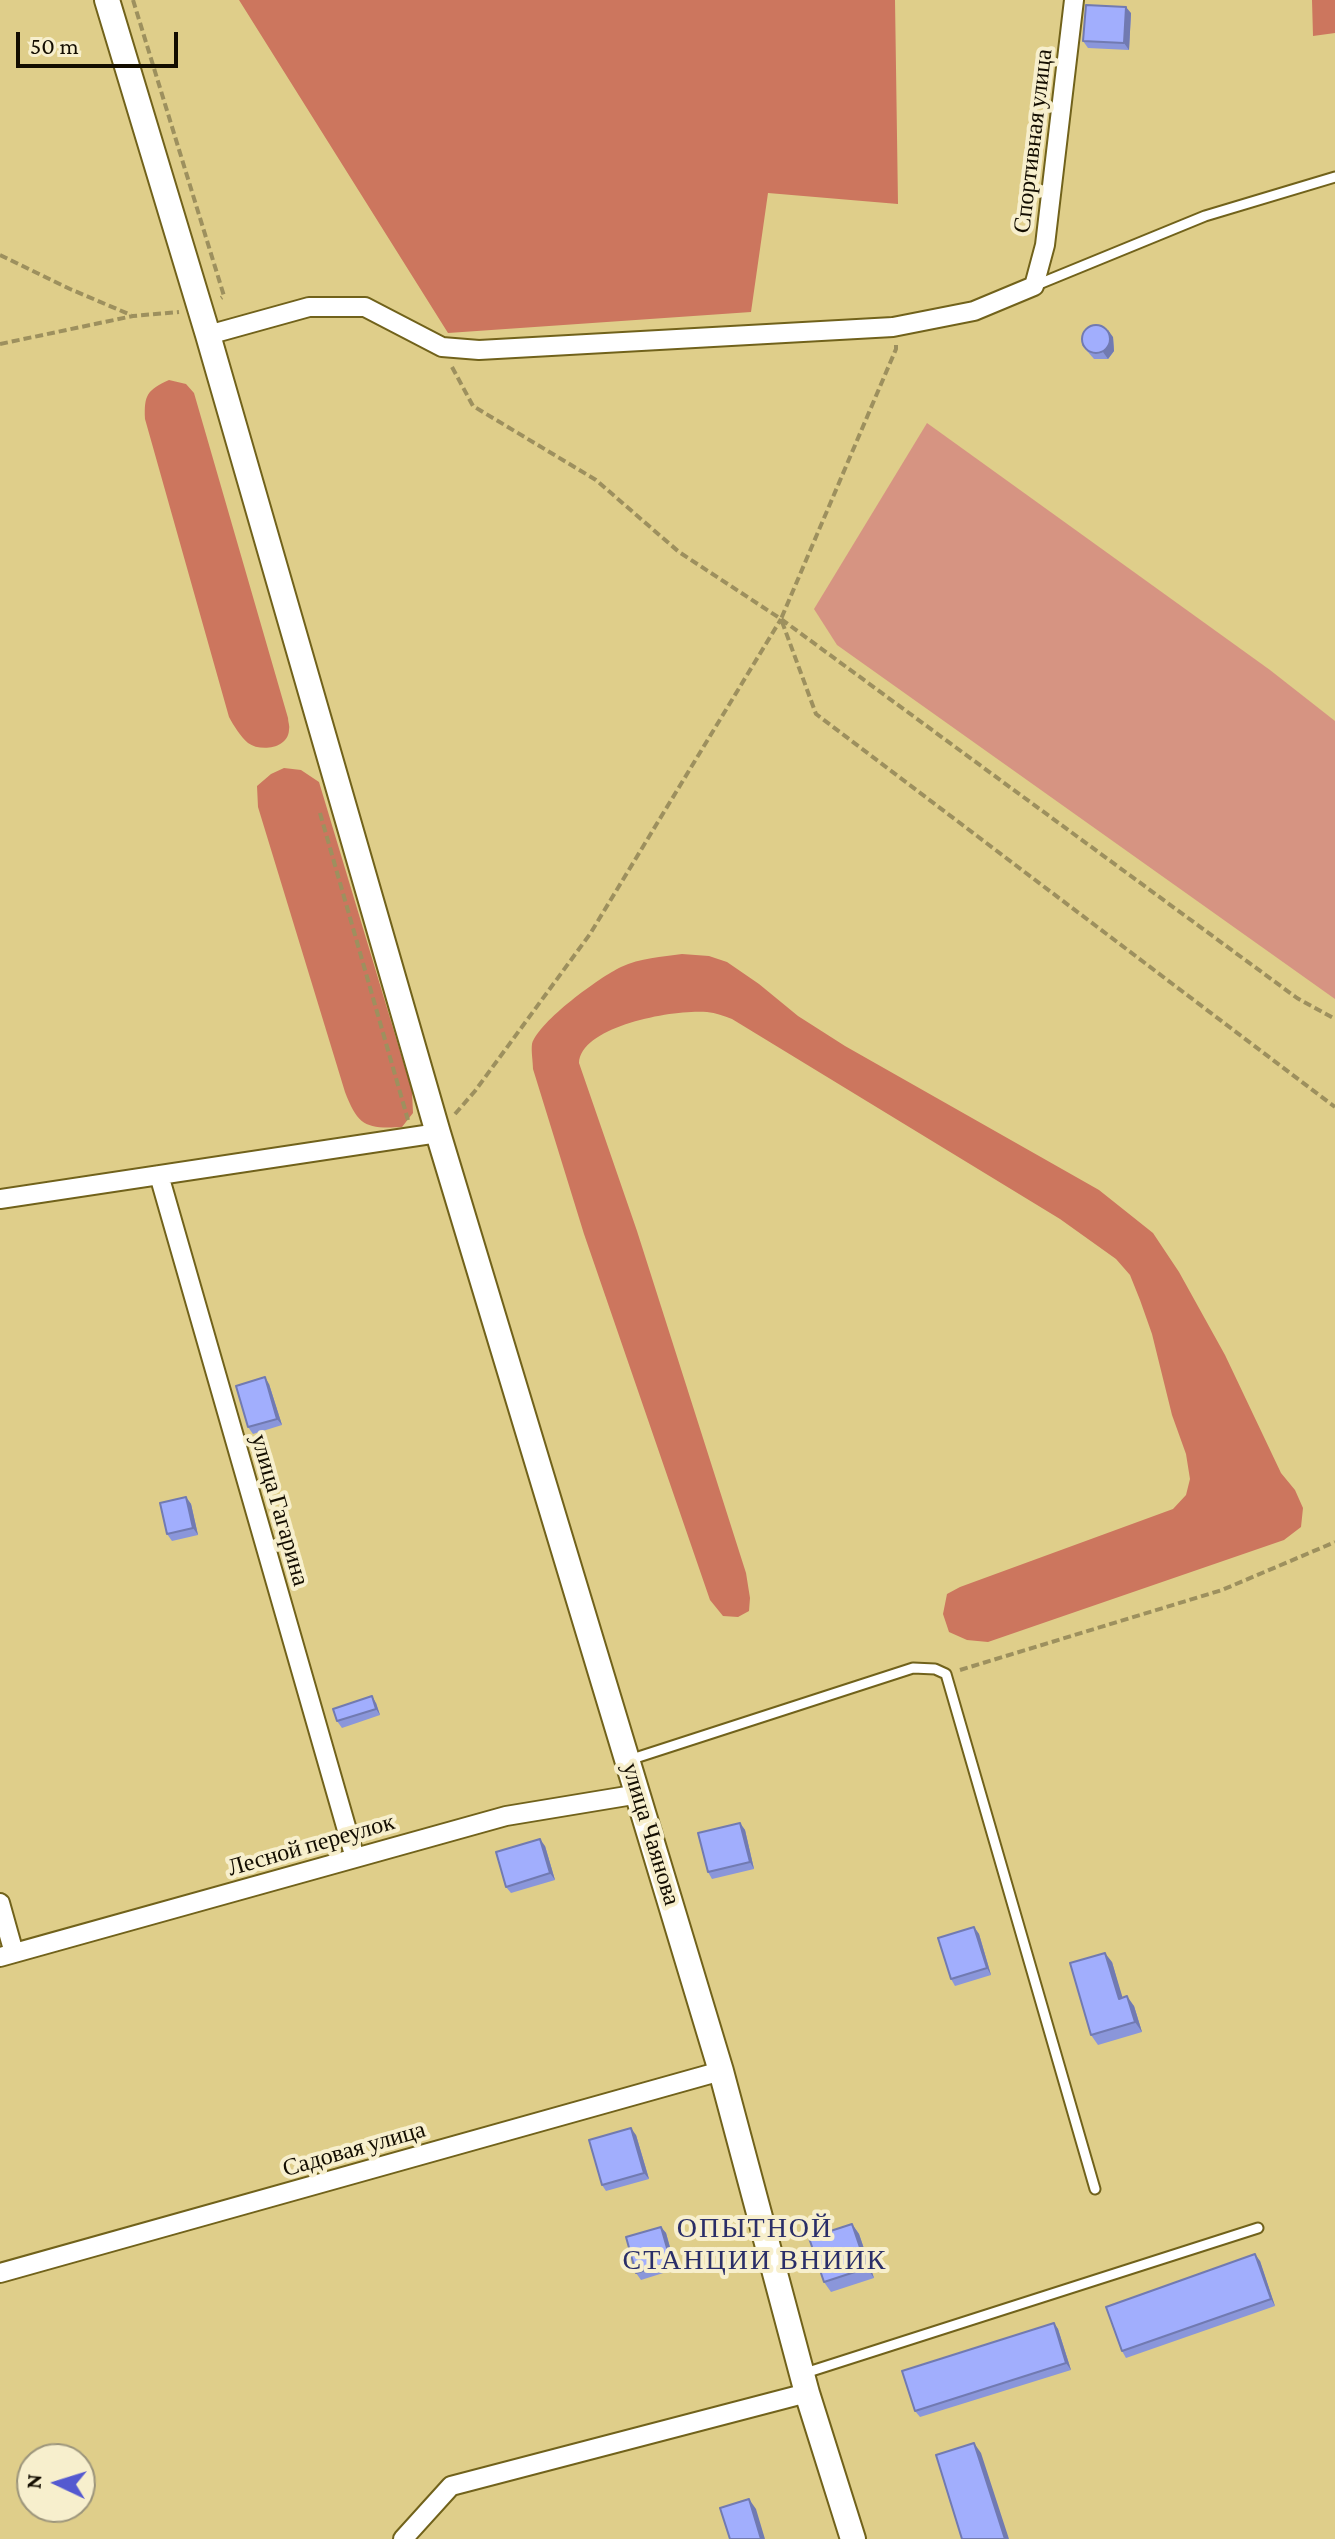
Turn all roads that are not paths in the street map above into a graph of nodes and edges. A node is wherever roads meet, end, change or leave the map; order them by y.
1 (107, 0) edge
2 (1074, 0) edge
3 (1335, 177) edge
4 (1034, 286) junction
5 (208, 335) junction
6 (438, 1133) junction
7 (159, 1175) junction
8 (0, 1199) edge
9 (629, 1760) junction
10 (639, 1794) junction
11 (355, 1858) junction
12 (0, 1903) edge
13 (7, 1955) edge
14 (721, 2071) junction
15 (1095, 2189) dead end
16 (1258, 2228) dead end
17 (0, 2273) edge
18 (805, 2384) junction
19 (403, 2539) edge
20 (853, 2539) edge

1 - 5 street, улица Чаянова
2 - 4 street, Спортивная улица
3 - 4 lane
4 - 5 street
5 - 6 street, улица Чаянова
6 - 7 street
6 - 9 street, улица Чаянова
7 - 8 street
7 - 11 street, улица Гагарина
9 - 10 street, улица Чаянова
9 - 15 lane
10 - 11 street, Лесной переулок
10 - 14 street, улица Чаянова
11 - 13 street, Лесной переулок
12 - 13 street
14 - 17 street, Садовая улица
14 - 18 street, улица Чаянова
16 - 18 lane
18 - 19 street
18 - 20 street, улица Чаянова

